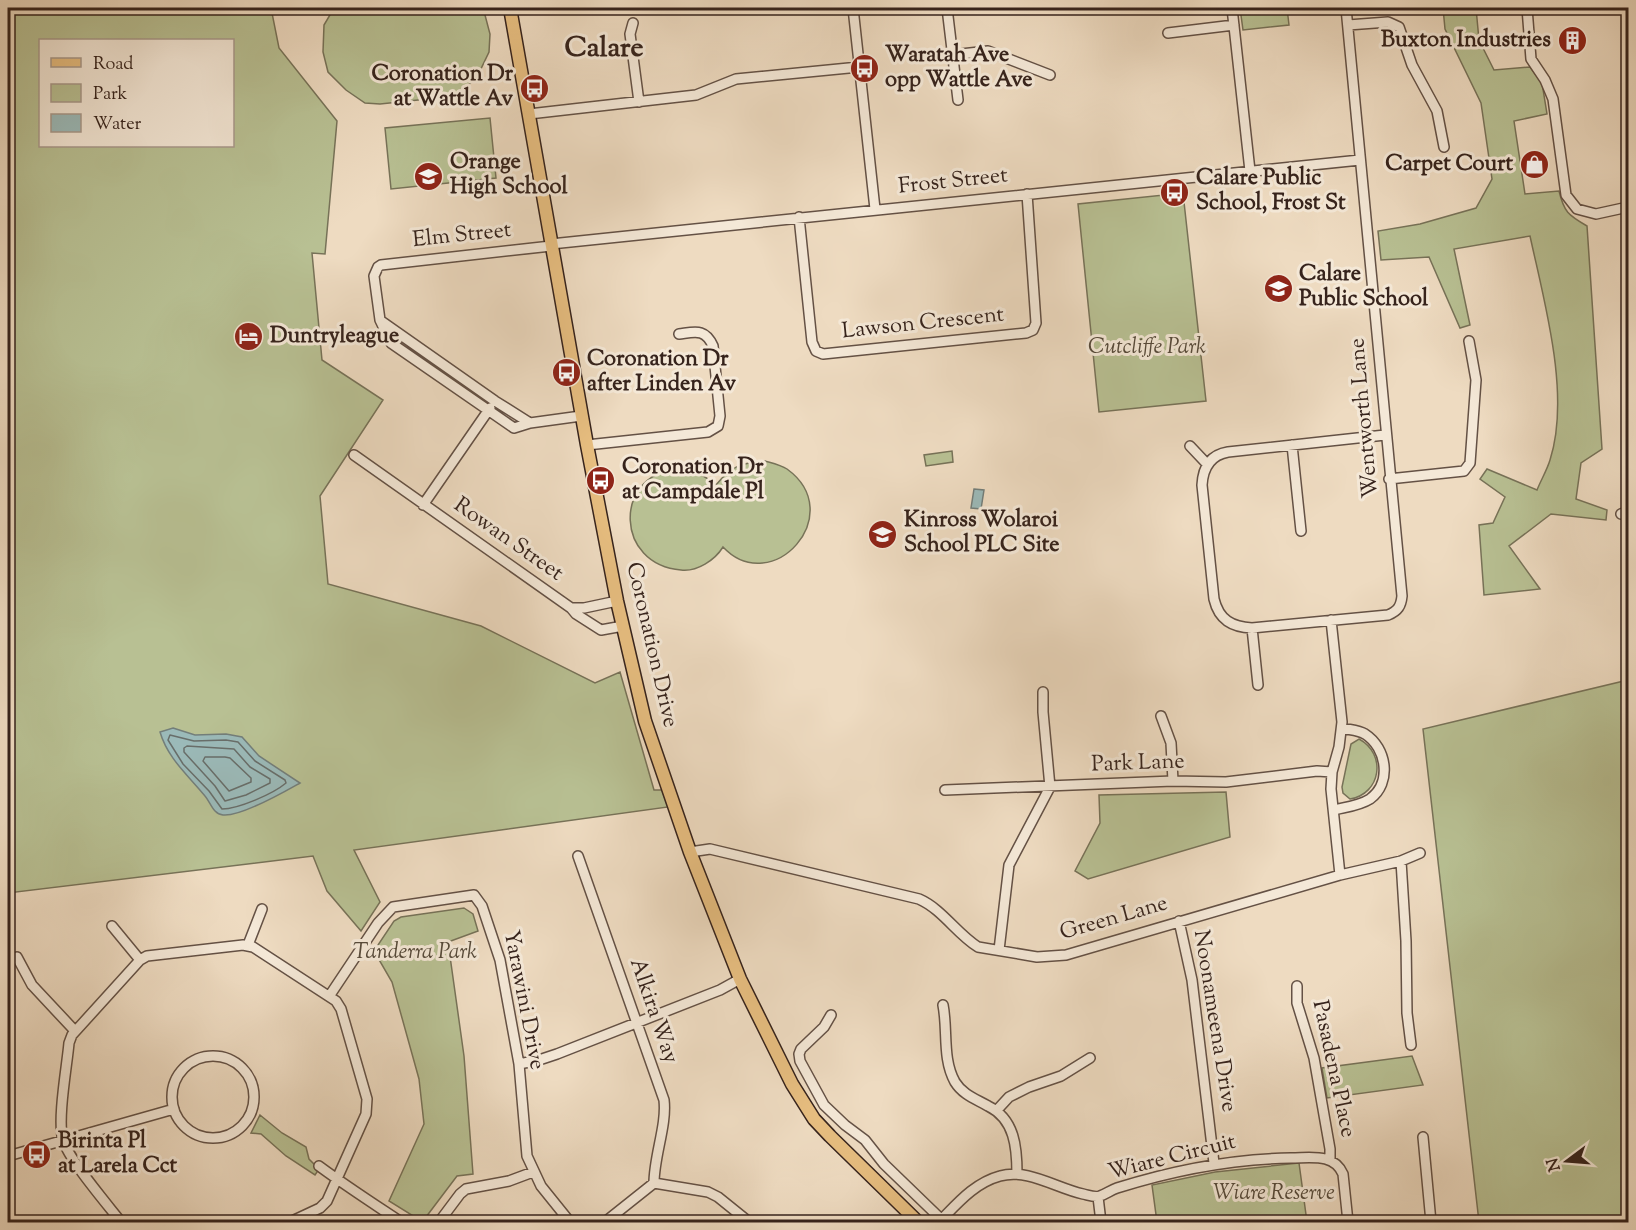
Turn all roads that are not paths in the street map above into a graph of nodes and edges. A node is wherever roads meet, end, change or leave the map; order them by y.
1 (510, 8) edge
2 (853, 8) edge
3 (947, 8) edge
4 (1232, 8) edge
5 (1346, 8) edge
6 (1527, 8) edge
7 (633, 23) dead end
8 (1348, 25) junction
9 (1234, 26) junction
10 (1168, 33) dead end
11 (952, 55) junction
12 (859, 67) junction
13 (1050, 75) dead end
14 (958, 100) dead end
15 (639, 102) junction
16 (529, 114) junction
17 (1444, 147) dead end
18 (1360, 160) junction
19 (1250, 171) junction
20 (1028, 194) junction
21 (1629, 207) edge
22 (875, 209) junction
23 (799, 217) junction
24 (551, 245) junction
25 (380, 320) junction
26 (679, 334) dead end
27 (1469, 341) dead end
28 (495, 401) junction
29 (488, 411) junction
30 (581, 416) junction
31 (530, 423) junction
32 (1385, 435) junction
33 (586, 445) junction
34 (1292, 445) junction
35 (1190, 446) dead end
36 (354, 455) dead end
37 (1207, 464) junction
38 (1389, 479) junction
39 (423, 505) junction
40 (1301, 531) dead end
41 (617, 600) junction
42 (571, 608) junction
43 (1331, 620) junction
44 (623, 626) junction
45 (1252, 628) junction
46 (1258, 685) dead end
47 (1043, 692) dead end
48 (1161, 716) dead end
49 (1342, 728) junction
50 (1332, 772) junction
51 (1173, 781) junction
52 (1050, 787) junction
53 (945, 790) dead end
54 (1334, 810) junction
55 (690, 852) junction
56 (1420, 853) dead end
57 (578, 856) dead end
58 (1401, 861) junction
59 (1340, 875) junction
60 (262, 909) dead end
61 (1179, 921) junction
62 (112, 926) dead end
63 (248, 945) junction
64 (999, 950) junction
65 (17, 957) dead end
66 (140, 960) junction
67 (740, 979) junction
68 (1297, 986) dead end
69 (330, 995) junction
70 (943, 1005) dead end
71 (831, 1015) dead end
72 (636, 1022) junction
73 (75, 1031) junction
74 (1411, 1045) dead end
75 (1090, 1058) dead end
76 (519, 1064) junction
77 (174, 1109) junction
78 (997, 1110) junction
79 (1423, 1137) dead end
80 (63, 1140) junction
81 (8, 1156) edge
82 (1330, 1159) junction
83 (1214, 1163) junction
84 (319, 1166) dead end
85 (533, 1172) junction
86 (1017, 1174) junction
87 (337, 1179) junction
88 (654, 1183) junction
89 (1098, 1197) junction
90 (121, 1222) edge
91 (290, 1222) edge
92 (401, 1222) edge
93 (439, 1222) edge
94 (570, 1222) edge
95 (605, 1222) edge
96 (749, 1222) edge
97 (918, 1222) edge
98 (941, 1222) edge
99 (1101, 1222) edge
100 (1348, 1222) edge
101 (1431, 1222) edge

1 - 16 main road, Coronation Drive
2 - 12 street
3 - 11 street
4 - 9 street
5 - 8 street, Wentworth Lane
6 - 21 street
7 - 15 street
8 - 17 street
8 - 18 street, Wentworth Lane
9 - 10 street
9 - 19 street
11 - 13 street
11 - 14 street
12 - 15 street
12 - 22 street
15 - 16 street
16 - 24 main road, Coronation Drive
18 - 19 street, Frost Street
18 - 32 street, Wentworth Lane
19 - 20 street, Frost Street
20 - 22 street, Frost Street
20 - 23 street, Lawson Crescent
22 - 23 street, Frost Street
23 - 24 street, Frost Street
24 - 25 street, Elm Street
24 - 30 main road, Coronation Drive
25 - 28 street
25 - 29 street
26 - 33 street
27 - 38 street
28 - 29 street, Rowan Street
28 - 31 street
29 - 31 street
29 - 39 street, Rowan Street
30 - 31 street
30 - 33 main road, Coronation Drive
32 - 34 street
32 - 38 street, Wentworth Lane
33 - 41 main road, Coronation Drive
34 - 37 street
34 - 40 street
35 - 37 street
36 - 39 street, Rowan Street
37 - 45 street
38 - 43 street, Wentworth Lane
39 - 42 street, Rowan Street
41 - 42 street, Rowan Street
41 - 44 main road, Coronation Drive
42 - 44 street, Rowan Street
43 - 45 street
43 - 49 street
44 - 55 main road, Coronation Drive
45 - 46 street
47 - 52 street
48 - 51 street
49 - 50 street
49 - 54 street
50 - 51 street, Park Lane
50 - 54 street
51 - 52 street, Park Lane
52 - 53 street, Park Lane
52 - 64 street
54 - 59 street
55 - 64 street, Green Lane
55 - 67 main road, Coronation Drive
56 - 58 street, Green Lane
57 - 72 street, Alkira Way
58 - 59 street, Green Lane
58 - 74 street
59 - 61 street, Green Lane
60 - 63 street
61 - 64 street, Green Lane
61 - 83 street, Noonameena Drive
62 - 66 street
63 - 66 street
63 - 69 street
65 - 73 street
66 - 73 street
67 - 72 street
67 - 97 main road, Coronation Drive
68 - 82 street, Pasadena Place
69 - 76 street, Yarawini Drive
69 - 87 street
70 - 78 street
71 - 98 street
72 - 76 street
72 - 88 street, Alkira Way
73 - 80 street
75 - 78 street
76 - 85 street, Yarawini Drive
77 - 77 street
77 - 80 street
78 - 86 street
79 - 101 street
80 - 81 street
80 - 90 street
82 - 83 street, Wiare Circuit
82 - 100 street
83 - 89 street, Wiare Circuit
84 - 87 street
85 - 93 street
85 - 94 street, Yarawini Drive
86 - 89 street, Wiare Circuit
86 - 98 street, Wiare Circuit
87 - 91 street
87 - 92 street
88 - 95 street
88 - 96 street
89 - 99 street, Wiare Circuit

